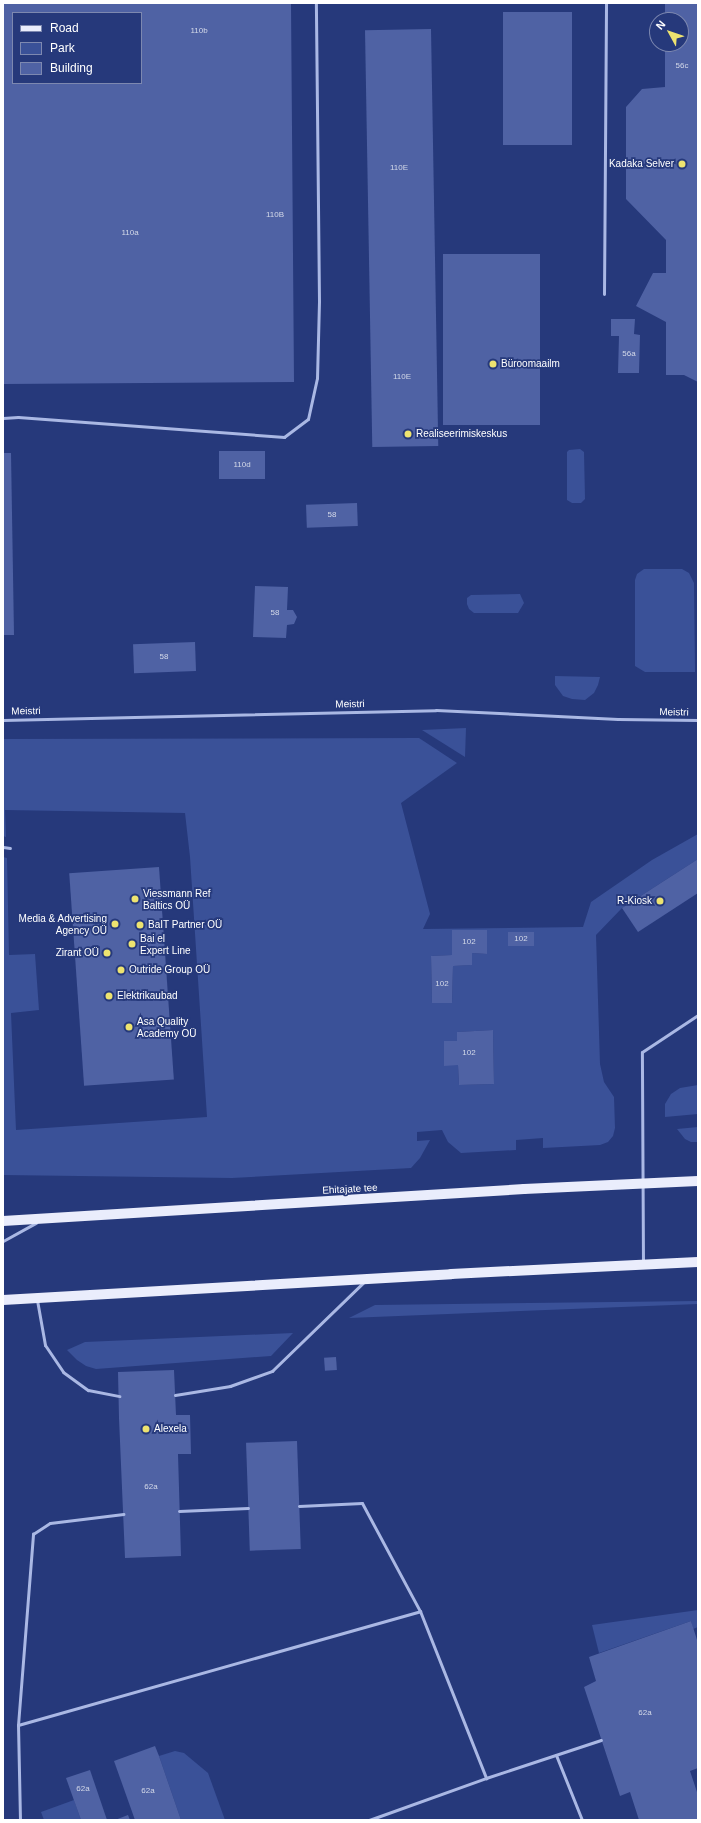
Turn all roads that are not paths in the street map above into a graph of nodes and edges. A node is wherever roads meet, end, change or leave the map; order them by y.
1 (316, 3) edge
2 (606, 3) edge
3 (604, 294) dead end
4 (3, 418) edge
5 (3, 720) edge
6 (698, 720) edge
7 (3, 847) edge
8 (10, 848) dead end
9 (698, 1015) edge
10 (698, 1181) edge
11 (644, 1183) junction
12 (43, 1219) junction
13 (3, 1221) edge
14 (3, 1241) edge
15 (698, 1262) edge
16 (643, 1265) junction
17 (366, 1279) junction
18 (37, 1298) junction
19 (3, 1300) edge
20 (175, 1395) dead end
21 (119, 1396) dead end
22 (299, 1506) dead end
23 (248, 1508) dead end
24 (180, 1511) dead end
25 (123, 1514) dead end
26 (420, 1611) junction
27 (18, 1725) junction
28 (601, 1740) dead end
29 (556, 1755) junction
30 (486, 1778) junction
31 (20, 1820) edge
32 (369, 1820) edge
33 (582, 1820) edge

1 - 4 lane
2 - 3 lane
5 - 6 lane, Meistri
7 - 8 lane
9 - 11 lane
10 - 11 main road, Ehitajate tee
11 - 12 main road, Ehitajate tee
11 - 16 lane
12 - 13 main road, Ehitajate tee
12 - 14 lane
15 - 16 main road
16 - 17 main road
17 - 18 main road
17 - 20 lane
18 - 19 main road
18 - 21 lane
22 - 26 lane
23 - 24 lane
25 - 27 lane
26 - 27 lane
26 - 30 lane
27 - 31 lane
28 - 29 lane
29 - 30 lane
29 - 33 lane
30 - 32 lane

